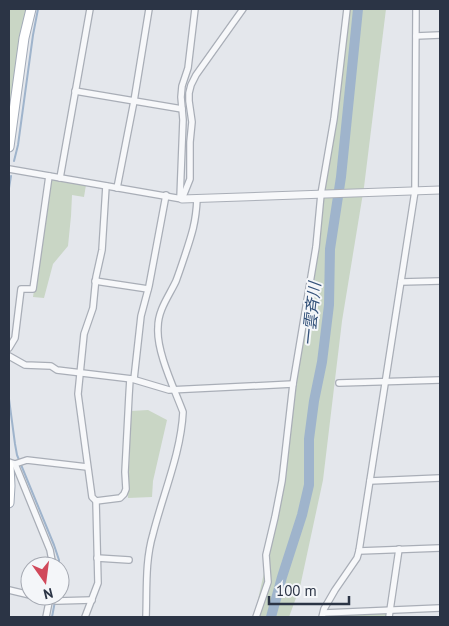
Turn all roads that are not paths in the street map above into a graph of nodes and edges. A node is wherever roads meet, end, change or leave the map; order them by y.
1 (31, 9) edge
2 (90, 9) edge
3 (149, 9) edge
4 (195, 9) edge
5 (244, 9) edge
6 (346, 9) edge
7 (416, 9) edge
8 (440, 35) edge
9 (416, 36) junction
10 (76, 91) junction
11 (134, 102) junction
12 (182, 109) junction
13 (9, 147) edge
14 (9, 169) edge
15 (48, 176) junction
16 (60, 178) junction
17 (106, 186) junction
18 (118, 188) junction
19 (440, 190) edge
20 (415, 191) junction
21 (321, 194) junction
22 (166, 196) junction
23 (181, 198) junction
24 (197, 199) junction
25 (95, 281) junction
26 (440, 281) edge
27 (401, 282) junction
28 (148, 289) junction
29 (9, 348) edge
30 (9, 356) edge
31 (80, 373) junction
32 (132, 379) junction
33 (440, 380) edge
34 (386, 382) junction
35 (339, 383) dead end
36 (293, 384) junction
37 (175, 390) junction
38 (14, 463) edge
39 (87, 467) junction
40 (440, 478) edge
41 (370, 481) junction
42 (96, 500) junction
43 (9, 503) edge
44 (440, 548) edge
45 (399, 550) junction
46 (359, 551) junction
47 (51, 556) edge
48 (97, 558) junction
49 (129, 560) dead end
50 (70, 599) edge
51 (92, 600) junction
52 (440, 608) edge
53 (390, 610) junction
54 (323, 615) edge
55 (85, 617) edge
56 (146, 617) edge
57 (256, 617) edge
58 (389, 617) edge

1 - 13 main road
2 - 10 street
3 - 11 street
4 - 12 street
5 - 23 street
6 - 21 street
7 - 9 street
8 - 9 street
9 - 20 street
10 - 11 street
10 - 16 street
11 - 12 street
11 - 18 street
12 - 23 street
14 - 15 street
15 - 16 street
15 - 29 street
16 - 17 street
17 - 18 street
17 - 25 street
18 - 22 street
19 - 20 street
20 - 21 street
20 - 27 street
21 - 24 street
21 - 36 street
22 - 23 street
22 - 28 street
23 - 24 street
24 - 37 street
25 - 28 street
25 - 31 street
26 - 27 street
27 - 34 street
28 - 32 street
30 - 31 street
31 - 32 street
31 - 39 street
32 - 37 street
32 - 42 street
33 - 34 street
34 - 35 street
34 - 41 street
36 - 37 street
36 - 57 street
37 - 56 street
38 - 39 street
38 - 43 main road
38 - 47 street
39 - 42 street
40 - 41 street
41 - 46 street
42 - 48 street
44 - 45 street
45 - 46 street
45 - 53 street
46 - 54 street
48 - 49 street
48 - 51 street
50 - 51 street
51 - 55 street
52 - 53 street
53 - 54 street
53 - 58 street

